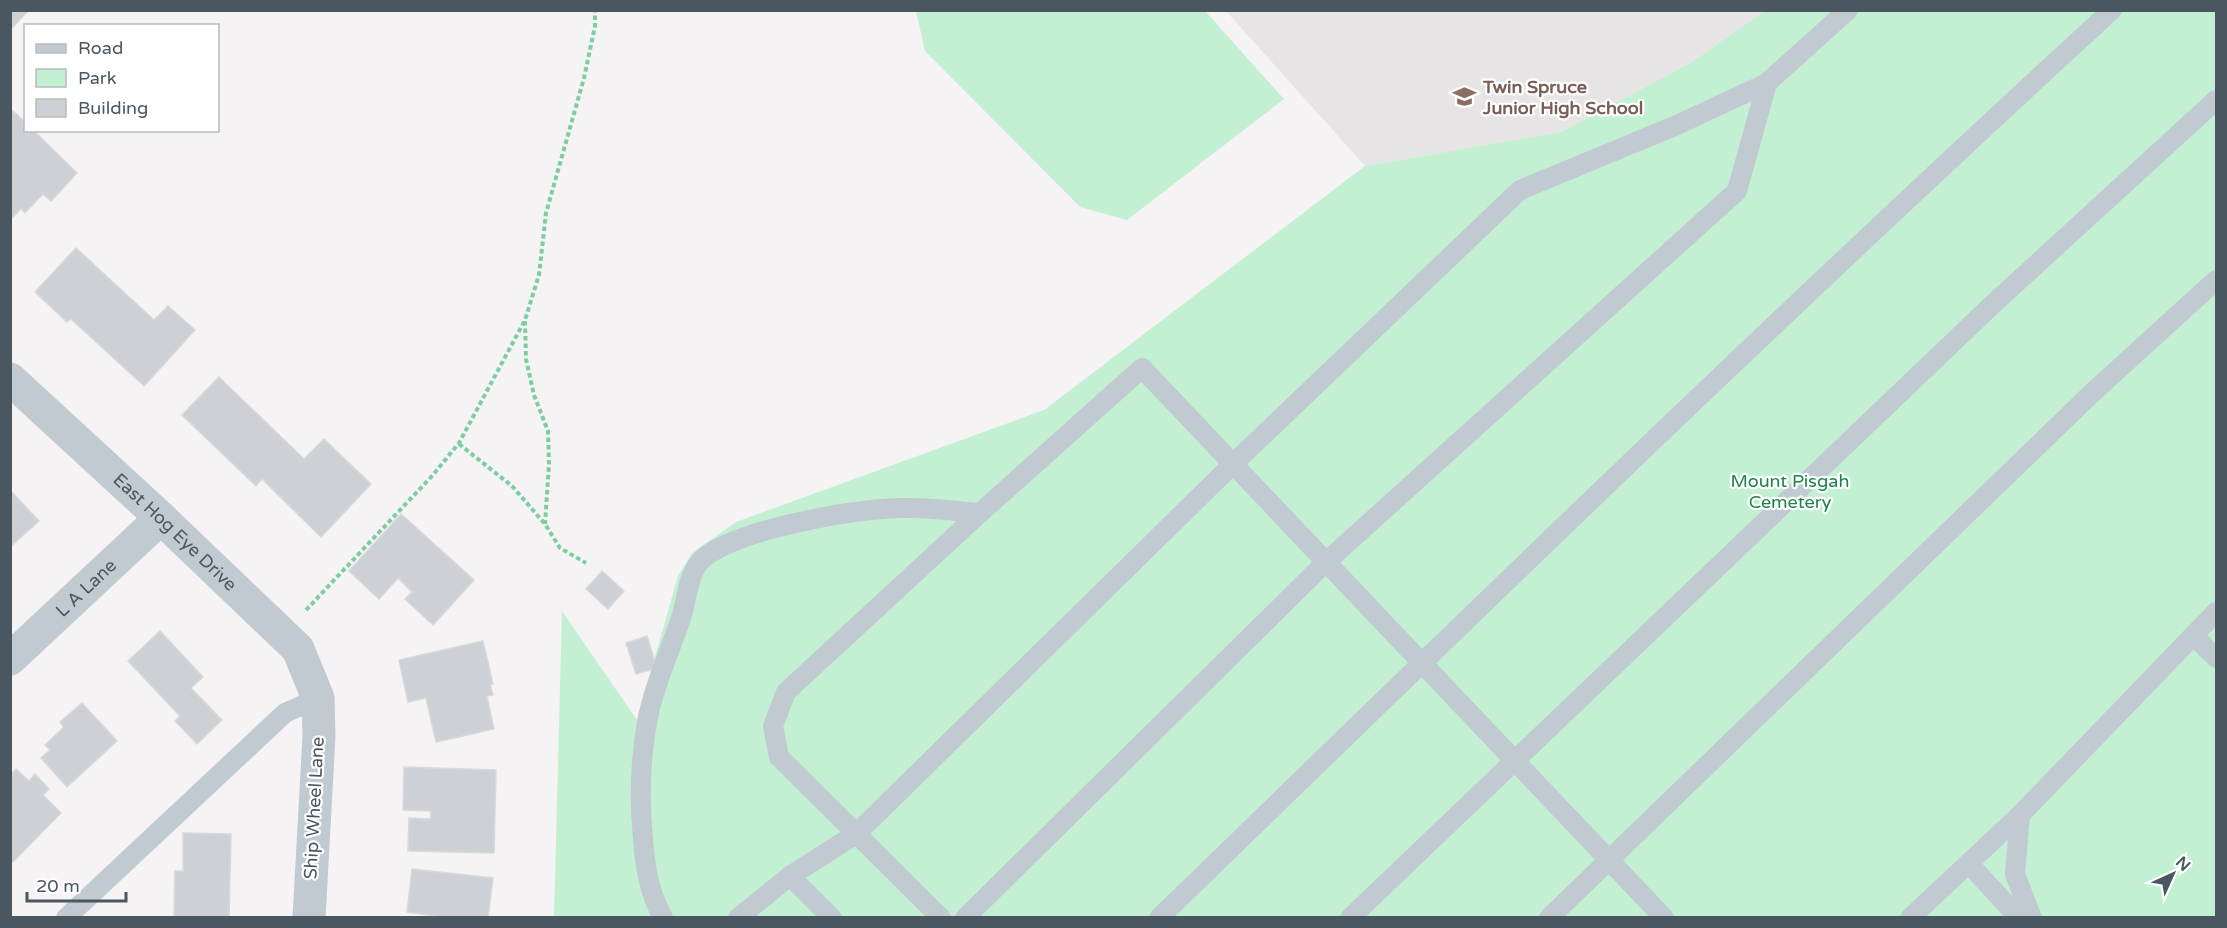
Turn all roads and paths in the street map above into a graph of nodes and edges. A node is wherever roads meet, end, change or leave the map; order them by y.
1 (595, 10) edge
2 (1848, 10) edge
3 (2112, 10) edge
4 (1767, 82) junction
5 (2217, 100) edge
6 (2217, 280) edge
7 (525, 320) junction
8 (10, 379) edge
9 (459, 444) junction
10 (1233, 465) junction
11 (980, 513) junction
12 (161, 518) junction
13 (545, 524) junction
14 (1326, 562) junction
15 (586, 563) dead end
16 (306, 610) dead end
17 (2217, 612) edge
18 (2194, 636) junction
19 (2217, 658) edge
20 (10, 659) edge
21 (1422, 663) junction
22 (318, 698) junction
23 (1515, 760) junction
24 (2020, 815) junction
25 (855, 834) junction
26 (1608, 858) junction
27 (1970, 864) junction
28 (790, 876) junction
29 (66, 918) edge
30 (309, 918) edge
31 (663, 918) edge
32 (738, 918) edge
33 (832, 918) edge
34 (941, 918) edge
35 (965, 918) edge
36 (1159, 918) edge
37 (1350, 918) edge
38 (1549, 918) edge
39 (1664, 918) edge
40 (1910, 918) edge
41 (2019, 918) edge
42 (2032, 918) edge

1 - 7 path
2 - 4 lane
3 - 21 lane
4 - 10 lane
4 - 14 lane
5 - 23 lane
6 - 26 lane
7 - 9 path
7 - 13 path
8 - 12 street, East Hog Eye Drive
9 - 13 path
9 - 16 path
10 - 11 lane
10 - 14 lane
10 - 25 lane
11 - 25 lane
11 - 31 lane
12 - 20 street, L A Lane
12 - 22 street, East Hog Eye Drive
13 - 15 path
14 - 21 lane
14 - 35 lane
17 - 18 lane
18 - 19 lane
18 - 24 lane
21 - 23 lane
21 - 36 lane
22 - 29 lane
22 - 30 street, Ship Wheel Lane
23 - 26 lane
23 - 37 lane
24 - 27 lane
24 - 42 lane
25 - 28 lane
25 - 34 lane
26 - 38 lane
26 - 39 lane
27 - 40 lane
27 - 41 lane
28 - 32 lane
28 - 33 lane

